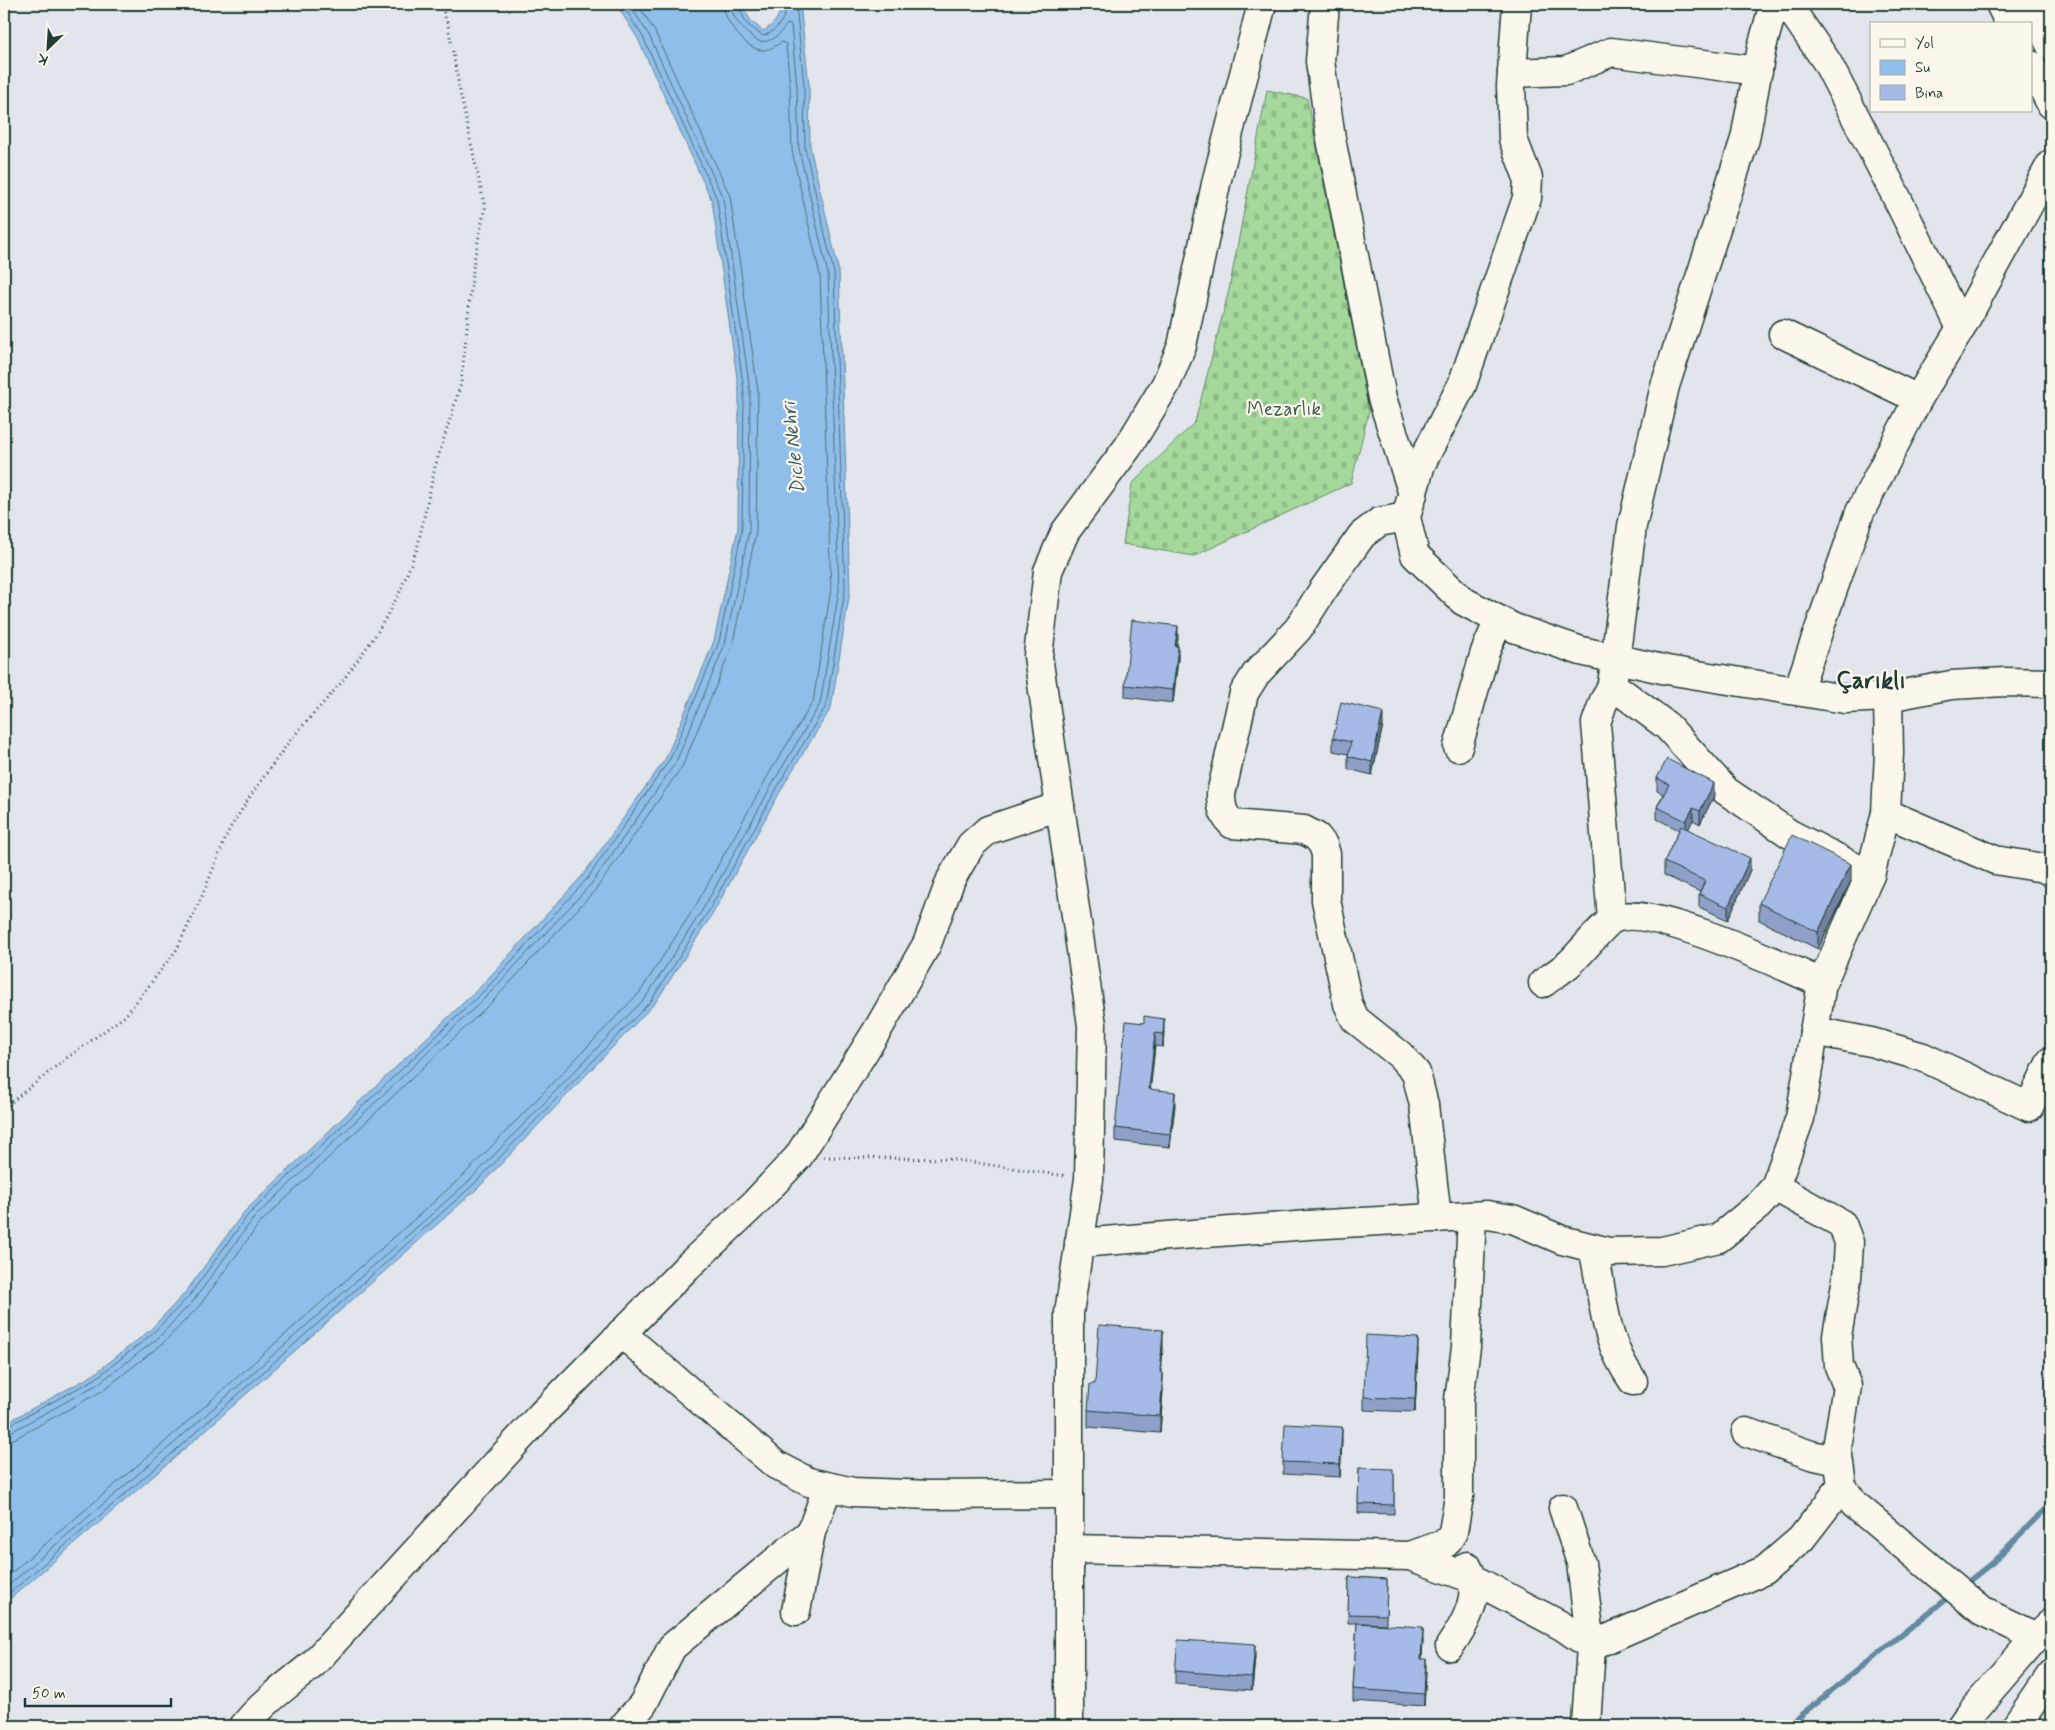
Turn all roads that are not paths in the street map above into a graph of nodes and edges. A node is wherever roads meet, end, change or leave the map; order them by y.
1 (1262, 4) edge
2 (1325, 4) edge
3 (1517, 4) edge
4 (1774, 4) edge
5 (1787, 4) edge
6 (2000, 4) edge
7 (2029, 4) edge
8 (2009, 22) edge
9 (2051, 46) edge
10 (2032, 67) edge
11 (1758, 71) junction
12 (1512, 73) junction
13 (2051, 104) edge
14 (2051, 164) edge
15 (1961, 328) junction
16 (1782, 334) dead end
17 (1918, 399) junction
18 (1409, 505) junction
19 (1499, 620) junction
20 (1616, 659) junction
21 (2051, 683) edge
22 (1612, 686) junction
23 (1798, 690) junction
24 (1888, 697) junction
25 (1458, 747) dead end
26 (1060, 806) junction
27 (1886, 813) junction
28 (2051, 872) edge
29 (1870, 875) junction
30 (1612, 919) junction
31 (1543, 983) dead end
32 (1822, 983) junction
33 (1814, 1031) junction
34 (2051, 1061) edge
35 (1775, 1187) junction
36 (1472, 1216) junction
37 (1437, 1218) junction
38 (1080, 1243) junction
39 (1593, 1248) junction
40 (621, 1333) junction
41 (1633, 1381) dead end
42 (1746, 1432) dead end
43 (1840, 1473) junction
44 (828, 1487) junction
45 (1069, 1494) junction
46 (1563, 1508) dead end
47 (811, 1532) junction
48 (1453, 1532) junction
49 (1069, 1549) junction
50 (1410, 1556) junction
51 (1473, 1580) junction
52 (796, 1611) dead end
53 (2044, 1630) edge
54 (1450, 1646) dead end
55 (1590, 1646) junction
56 (2051, 1675) edge
57 (244, 1726) edge
58 (624, 1726) edge
59 (1069, 1726) edge
60 (1586, 1726) edge
61 (1961, 1726) edge
62 (2016, 1726) edge

1 - 26 main road
2 - 18 main road
3 - 12 main road
4 - 11 main road
5 - 15 main road
6 - 8 main road
7 - 9 main road
10 - 13 main road
11 - 12 main road
11 - 20 main road
12 - 18 main road
14 - 15 main road
15 - 17 main road
16 - 17 main road
17 - 23 main road
18 - 19 main road
18 - 37 main road
19 - 20 main road
19 - 25 main road
20 - 22 main road
20 - 23 main road
21 - 24 main road
22 - 29 main road
22 - 30 main road
23 - 24 main road
24 - 27 main road
26 - 38 main road
26 - 40 main road
27 - 28 main road
27 - 29 main road
29 - 32 main road
30 - 31 main road
30 - 32 main road
32 - 33 main road
33 - 34 main road
33 - 35 main road
35 - 39 main road
35 - 43 main road
36 - 37 main road
36 - 39 main road
36 - 48 main road
37 - 38 main road
38 - 45 main road
39 - 41 main road
40 - 44 main road
40 - 57 main road
42 - 43 main road
43 - 53 main road
43 - 55 main road
44 - 45 main road
44 - 47 main road
45 - 49 main road
46 - 55 main road
47 - 52 main road
47 - 58 main road
48 - 50 main road
48 - 51 main road
49 - 50 main road
49 - 59 main road
50 - 51 main road
51 - 54 main road
51 - 55 main road
53 - 61 main road
55 - 60 main road
56 - 62 main road

